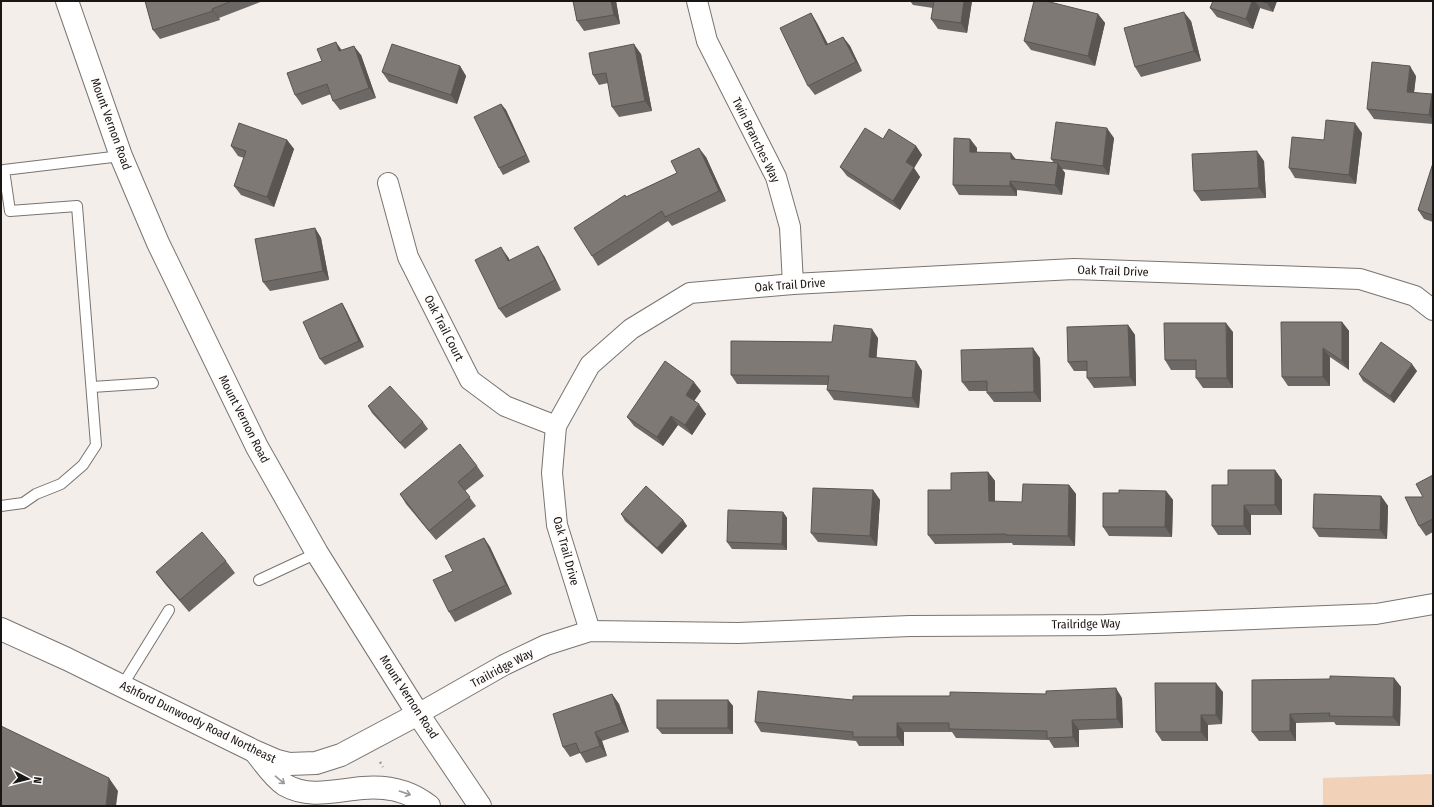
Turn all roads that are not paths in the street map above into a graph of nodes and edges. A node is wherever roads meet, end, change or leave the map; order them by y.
1 (67, 1) edge
2 (697, 1) edge
3 (121, 156) junction
4 (388, 183) dead end
5 (794, 284) junction
6 (1433, 310) edge
7 (153, 383) dead end
8 (92, 387) junction
9 (556, 426) junction
10 (1, 506) edge
11 (317, 552) junction
12 (259, 580) dead end
13 (1433, 604) edge
14 (169, 610) dead end
15 (1, 629) edge
16 (590, 631) junction
17 (122, 686) junction
18 (418, 714) junction
19 (254, 751) junction
20 (429, 806) edge
21 (480, 806) edge

1 - 3 street, Mount Vernon Road
2 - 5 street, Twin Branches Way
3 - 8 lane
3 - 11 street, Mount Vernon Road
4 - 9 street, Oak Trail Court
5 - 6 street, Oak Trail Drive
5 - 9 street, Oak Trail Drive
7 - 8 lane
8 - 10 lane
9 - 16 street, Oak Trail Drive
11 - 12 lane
11 - 18 street, Mount Vernon Road
13 - 16 street, Trailridge Way
14 - 17 lane
15 - 17 street, Ashford Dunwoody Road Northeast
16 - 18 street, Trailridge Way
17 - 19 street, Ashford Dunwoody Road Northeast
18 - 19 street, Ashford Dunwoody Road Northeast
18 - 21 street, Mount Vernon Road
19 -> 20 street

